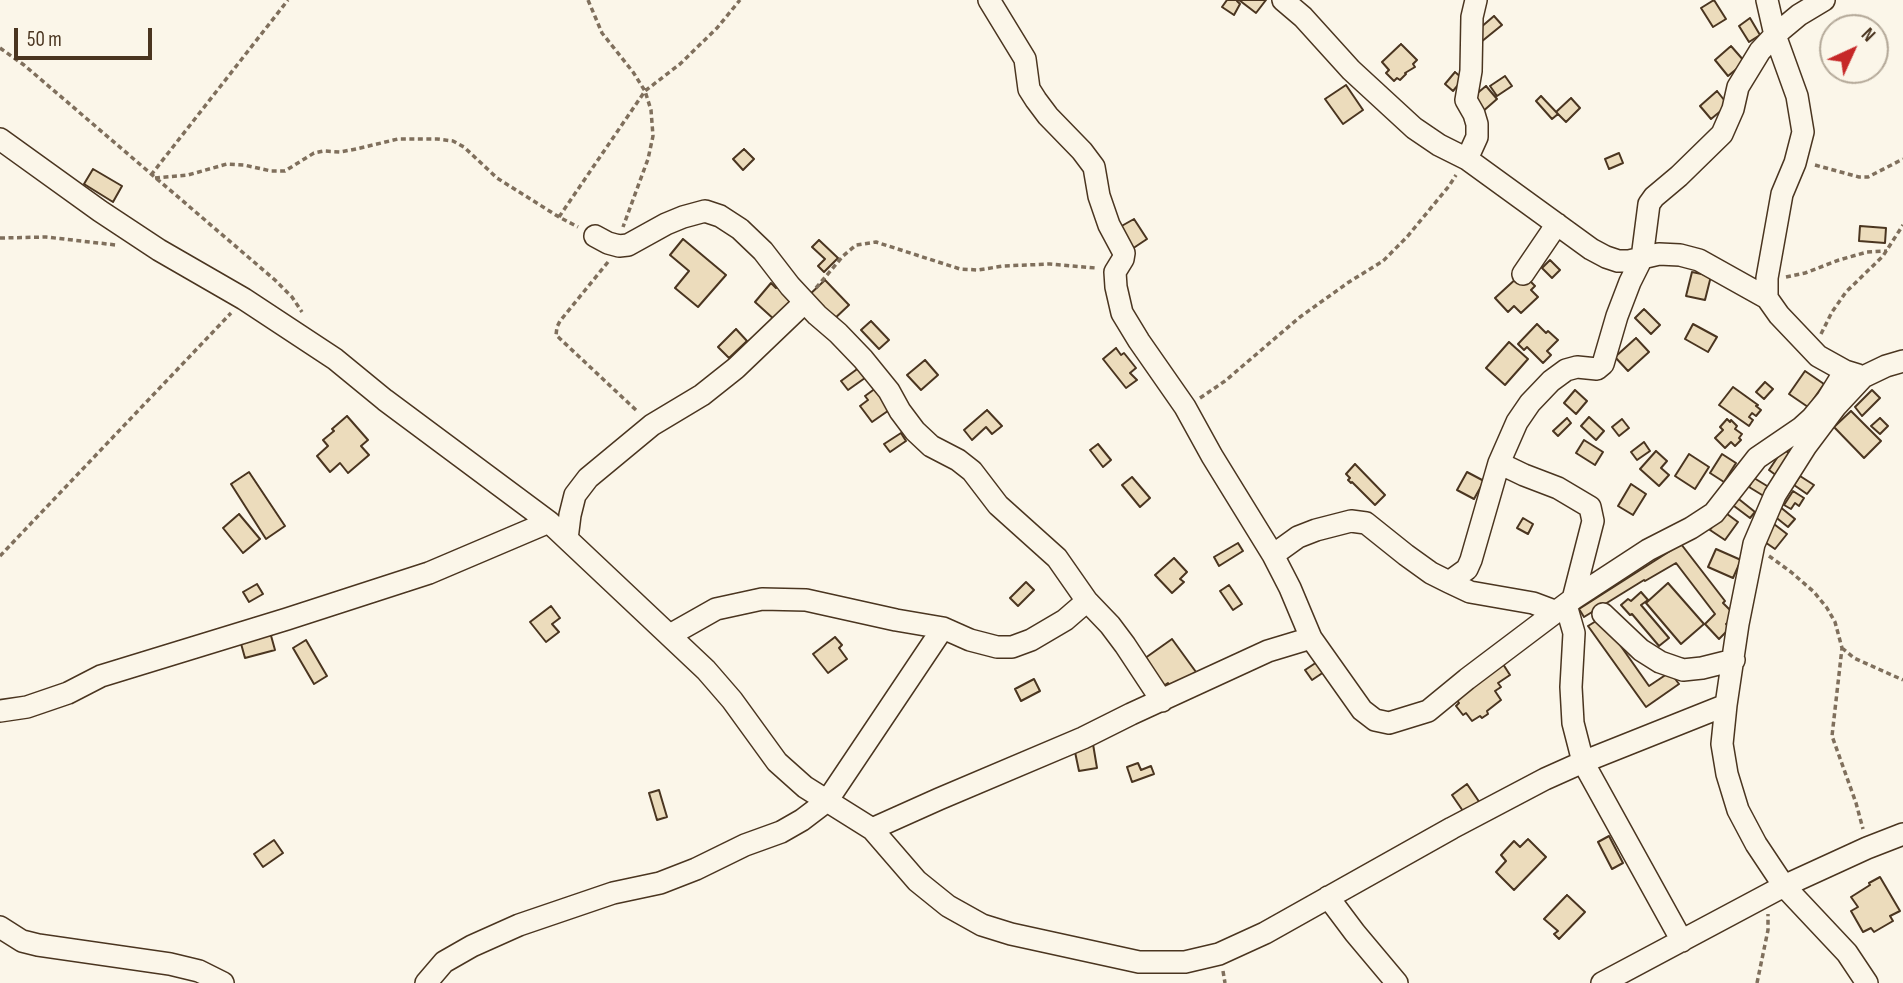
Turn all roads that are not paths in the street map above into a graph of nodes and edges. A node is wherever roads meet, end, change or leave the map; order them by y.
1 (989, 0) edge
2 (1283, 0) edge
3 (1476, 0) edge
4 (1767, 0) edge
5 (1824, 0) edge
6 (1775, 35) junction
7 (0, 139) edge
8 (1467, 159) junction
9 (1557, 224) junction
10 (595, 236) road end
11 (1642, 258) junction
12 (1523, 274) dead end
13 (1767, 288) junction
14 (805, 302) junction
15 (1903, 361) edge
16 (1854, 374) junction
17 (1499, 463) junction
18 (549, 522) junction
19 (567, 539) junction
20 (1273, 555) junction
21 (1449, 582) junction
22 (1087, 601) junction
23 (1566, 606) junction
24 (1603, 614) dead end
25 (943, 628) junction
26 (670, 635) junction
27 (1311, 638) junction
28 (1734, 660) junction
29 (1162, 701) junction
30 (1726, 705) junction
31 (0, 710) edge
32 (1583, 762) junction
33 (827, 801) junction
34 (872, 829) junction
35 (1903, 834) edge
36 (1777, 890) junction
37 (1328, 897) junction
38 (0, 927) edge
39 (1682, 941) junction
40 (223, 983) edge
41 (426, 983) edge
42 (1397, 983) edge
43 (1602, 983) edge
44 (1867, 983) edge

1 - 20 street
2 - 8 street
3 - 8 street
4 - 6 street
5 - 6 street
6 - 11 street
6 - 13 street
7 - 18 street
8 - 9 street
9 - 11 street
9 - 12 street
10 - 14 street
11 - 13 street
11 - 17 street
13 - 16 street
14 - 19 street
14 - 22 street
15 - 16 street
16 - 23 street
16 - 28 street
17 - 21 street
17 - 23 street
18 - 19 street
18 - 31 street
19 - 26 street
20 - 21 street
20 - 27 street
21 - 23 street
22 - 25 street
22 - 29 street
23 - 27 street
23 - 32 street
24 - 28 street
25 - 26 street
25 - 33 street
26 - 33 street
27 - 29 street
28 - 30 street
29 - 34 street
30 - 32 street
30 - 36 street
32 - 37 street
32 - 39 street
33 - 34 street
33 - 41 street
34 - 37 street
35 - 36 street
36 - 39 street
36 - 44 street
37 - 42 street
38 - 40 street
39 - 43 street

